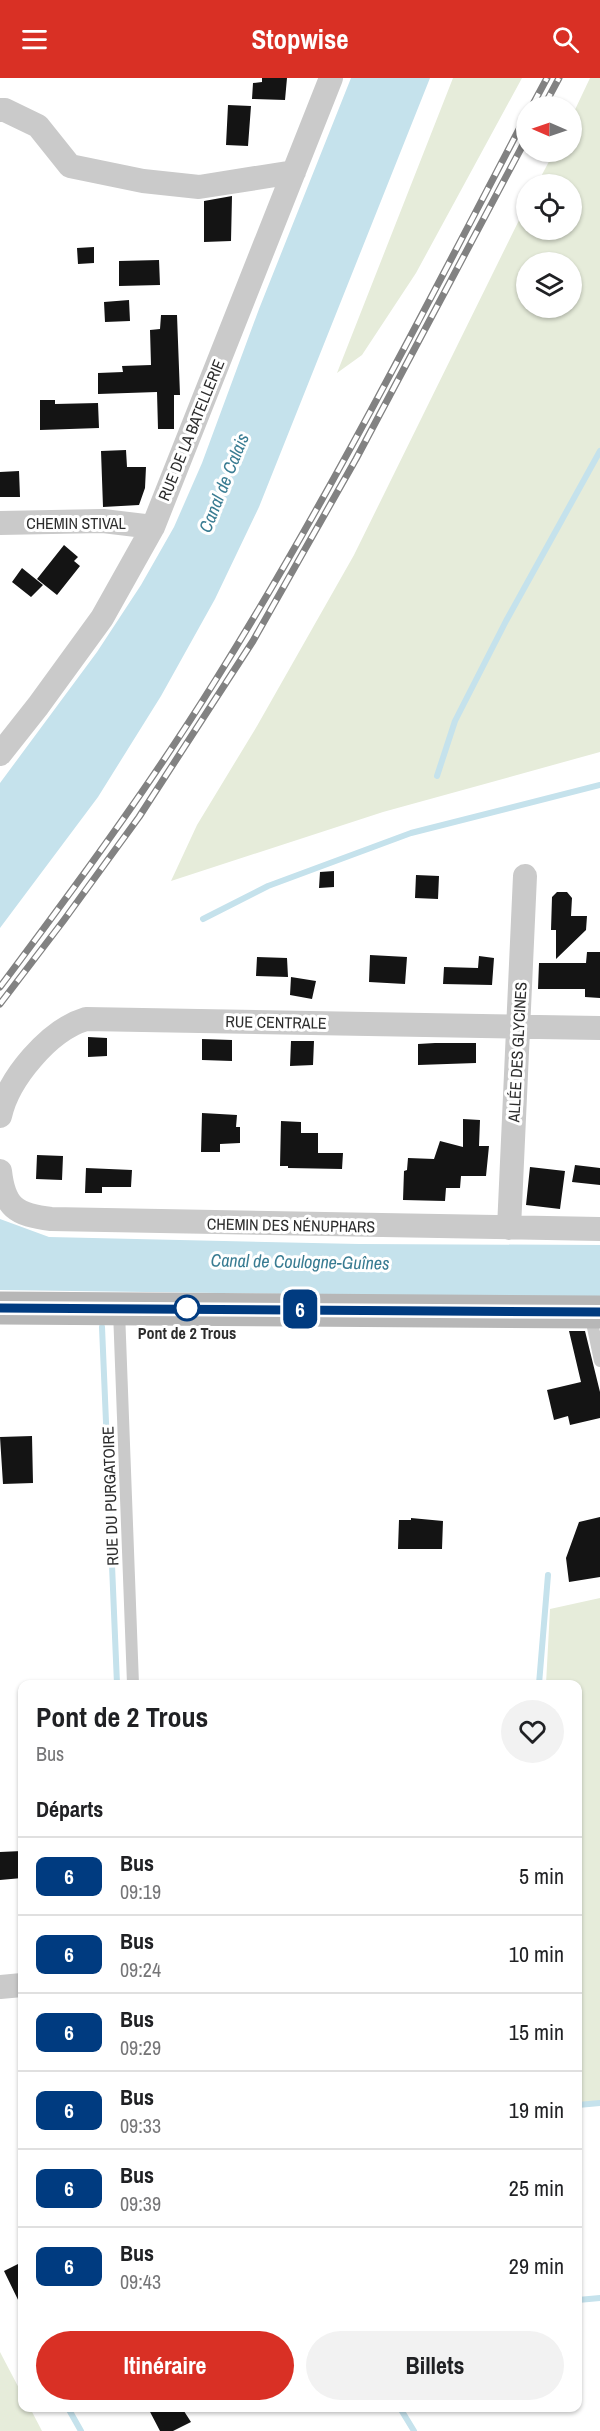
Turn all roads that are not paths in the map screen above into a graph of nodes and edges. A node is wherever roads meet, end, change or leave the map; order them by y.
1 (331, 78) edge
2 (0, 111) edge
3 (294, 172) junction
4 (0, 523) edge
5 (153, 526) junction
6 (0, 754) edge
7 (525, 876) dead end
8 (518, 1028) junction
9 (600, 1029) edge
10 (0, 1116) edge
11 (4, 1191) edge
12 (509, 1228) junction
13 (600, 1229) edge
14 (0, 1308) edge
15 (118, 1308) junction
16 (595, 1312) edge
17 (600, 1361) edge
18 (133, 1680) edge
19 (18, 1986) edge
20 (0, 1987) edge

1 - 3 street, RUE DE LA BATELLERIE
2 - 3 street
3 - 5 street, RUE DE LA BATELLERIE
4 - 5 street, CHEMIN STIVAL
5 - 6 street, RUE DE LA BATELLERIE
7 - 8 street, ALLÉE DES GLYCINES
8 - 9 street, RUE CENTRALE
8 - 10 street, RUE CENTRALE
8 - 12 street, ALLÉE DES GLYCINES
11 - 12 street, CHEMIN DES NÉNUPHARS
12 - 13 street, CHEMIN DES NÉNUPHARS
14 - 15 main road
15 - 16 main road
15 - 18 lane, RUE DU PURGATOIRE
16 - 17 lane
19 - 20 street

